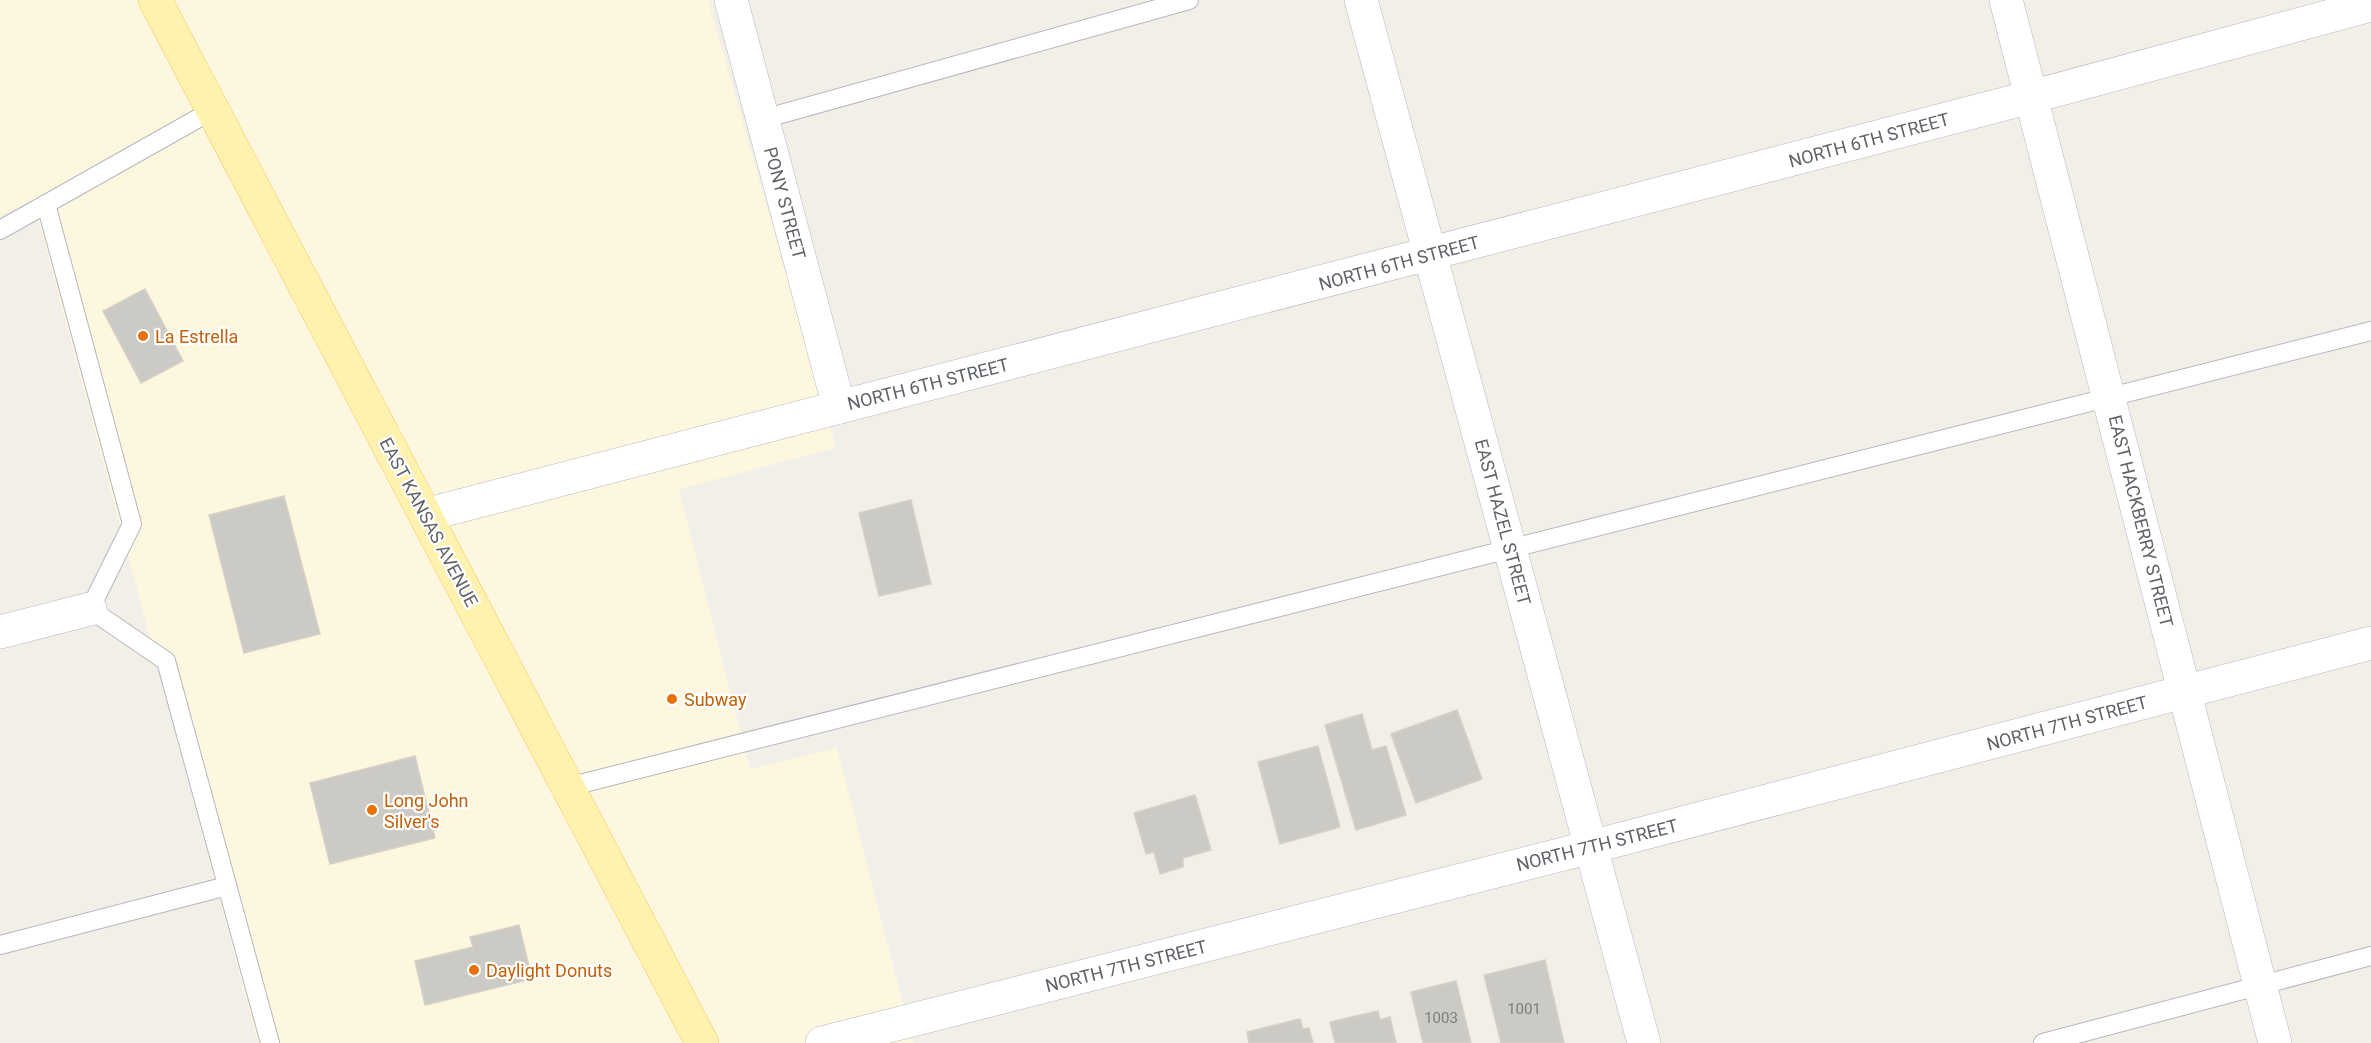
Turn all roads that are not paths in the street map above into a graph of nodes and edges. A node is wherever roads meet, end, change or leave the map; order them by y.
1 (155, 0) edge
2 (731, 0) edge
3 (1189, 0) edge
4 (1361, 0) edge
5 (2006, 0) edge
6 (2371, 5) edge
7 (2031, 97) junction
8 (213, 110) junction
9 (763, 119) junction
10 (46, 204) junction
11 (0, 230) edge
12 (1430, 255) junction
13 (2371, 331) edge
14 (2109, 399) junction
15 (839, 407) junction
16 (425, 515) junction
17 (1510, 549) junction
18 (90, 609) junction
19 (0, 632) edge
20 (2371, 643) edge
21 (2185, 692) junction
22 (568, 787) junction
23 (1591, 847) junction
24 (227, 886) junction
25 (0, 945) edge
26 (2371, 956) edge
27 (2260, 985) junction
28 (270, 1043) edge
29 (702, 1043) edge
30 (822, 1043) edge
31 (1644, 1043) edge
32 (2043, 1043) edge
33 (2275, 1043) edge

1 - 8 main road, EAST KANSAS AVENUE
2 - 9 street, PONY STREET
3 - 9 lane
4 - 12 street, EAST HAZEL STREET
5 - 7 street, EAST HACKBERRY STREET
6 - 7 street, NORTH 6TH STREET
7 - 12 street, NORTH 6TH STREET
7 - 14 street, EAST HACKBERRY STREET
8 - 10 lane
8 - 16 main road, EAST KANSAS AVENUE
9 - 15 street, PONY STREET
10 - 11 lane
10 - 18 lane
12 - 15 street, NORTH 6TH STREET
12 - 17 street, EAST HAZEL STREET
13 - 14 lane
14 - 17 lane
14 - 21 street, EAST HACKBERRY STREET
15 - 16 street, NORTH 6TH STREET
16 - 22 main road, EAST KANSAS AVENUE
17 - 22 lane
17 - 23 street, EAST HAZEL STREET
18 - 19 street
18 - 24 lane
20 - 21 street, NORTH 7TH STREET
21 - 23 street, NORTH 7TH STREET
21 - 27 street, EAST HACKBERRY STREET
22 - 29 main road, EAST KANSAS AVENUE
23 - 30 street, NORTH 7TH STREET
23 - 31 street, EAST HAZEL STREET
24 - 25 lane
24 - 28 lane
26 - 27 lane
27 - 32 lane
27 - 33 street, EAST HACKBERRY STREET

